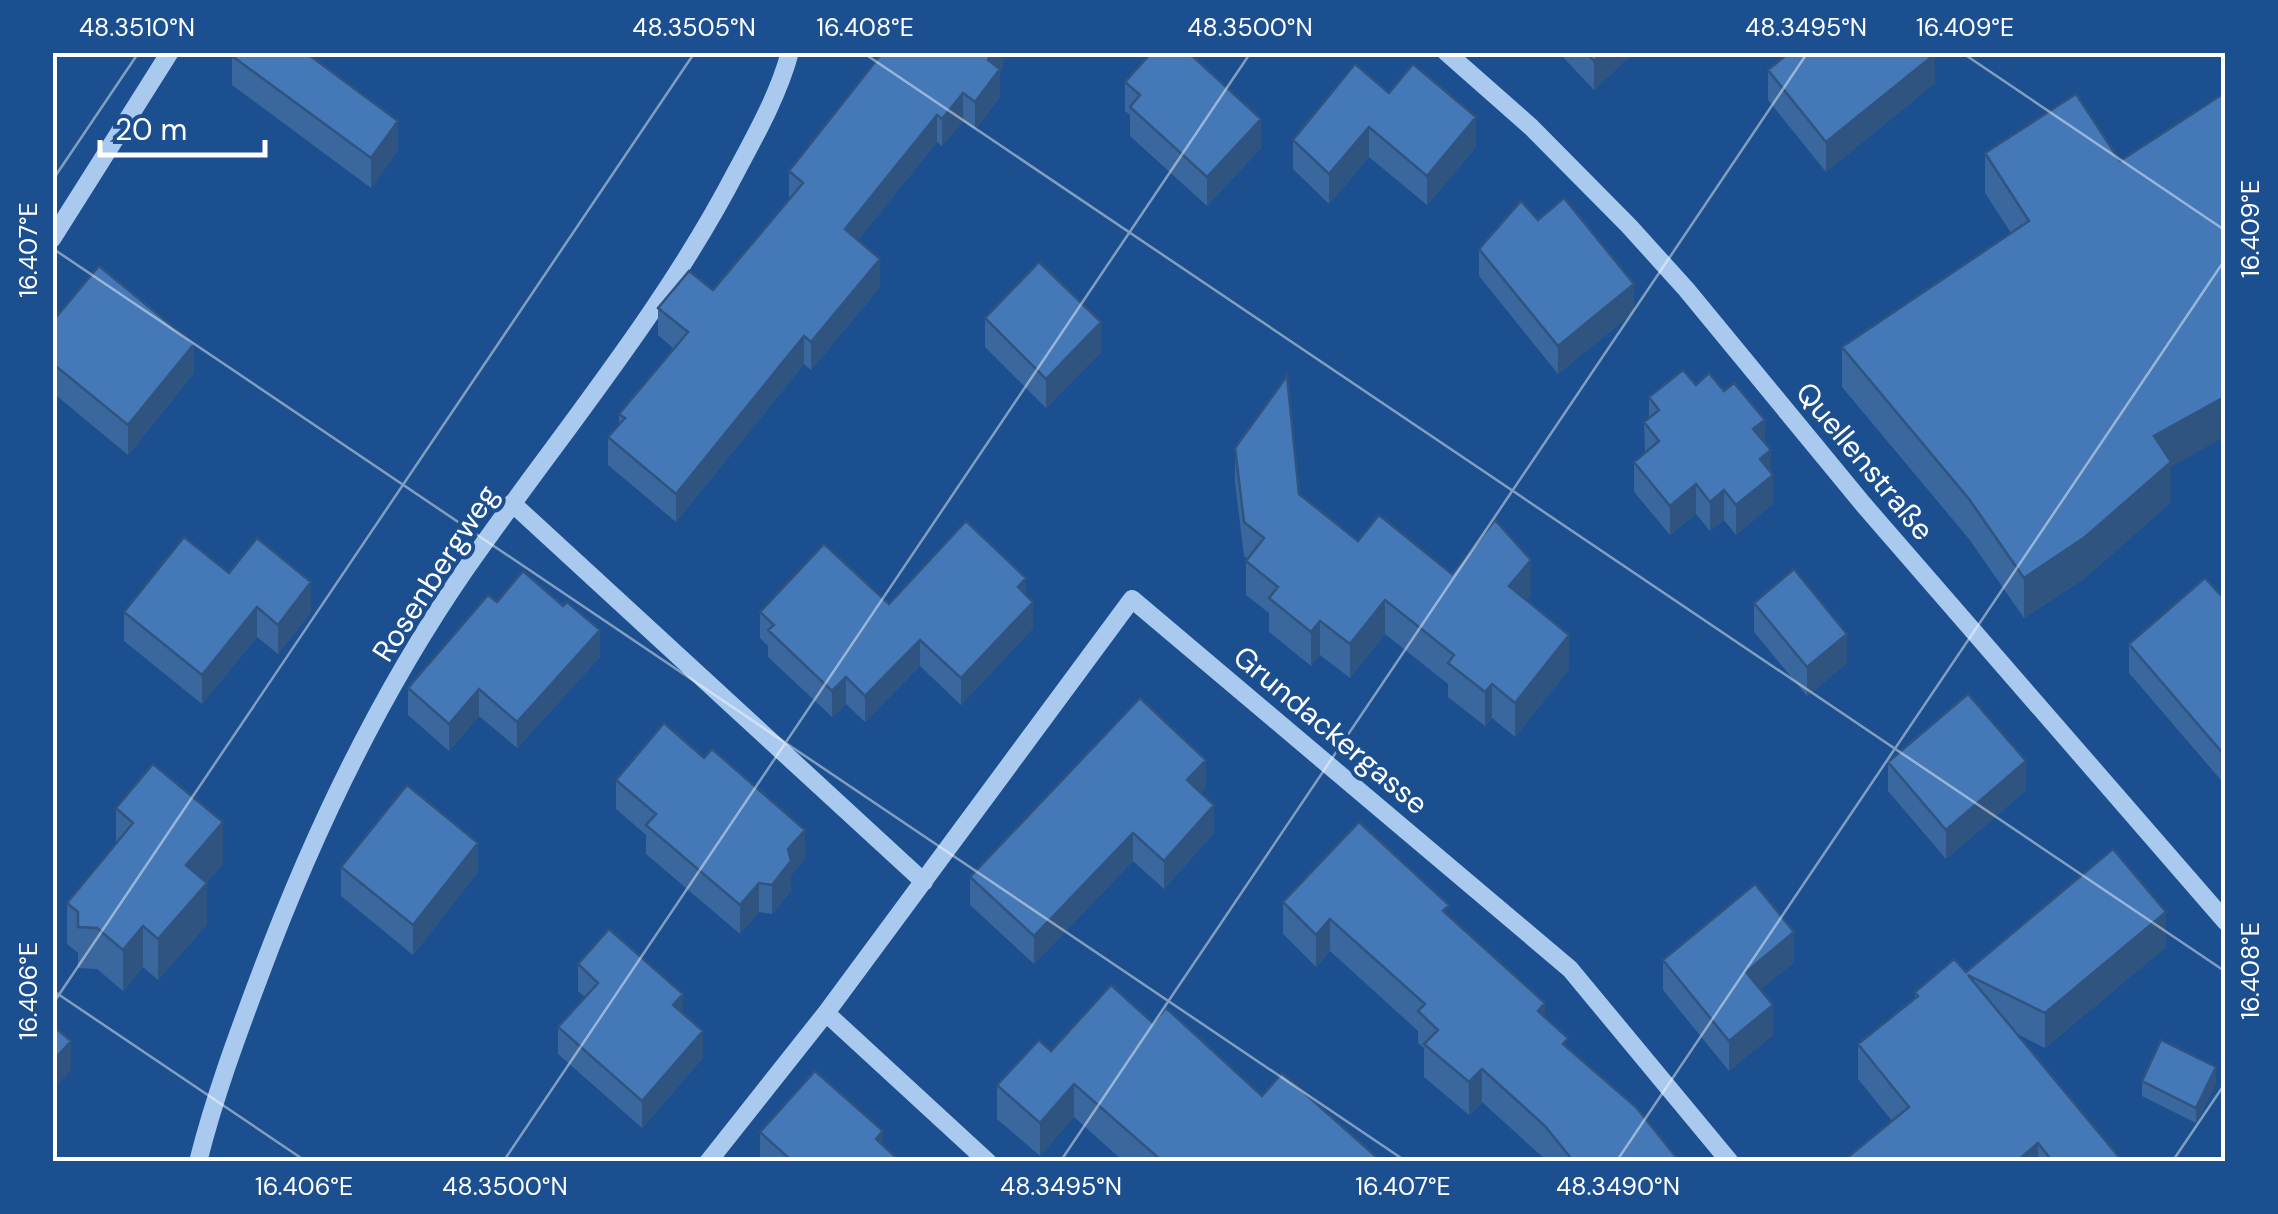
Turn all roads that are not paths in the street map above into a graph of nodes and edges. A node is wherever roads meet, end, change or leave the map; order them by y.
1 (170, 52) edge
2 (790, 52) edge
3 (1446, 52) edge
4 (52, 240) edge
5 (512, 504) junction
6 (924, 882) junction
7 (2226, 922) edge
8 (826, 1013) junction
9 (198, 1162) edge
10 (708, 1162) edge
11 (988, 1162) edge
12 (1730, 1162) edge

1 - 4 street
2 - 5 street, Rosenbergweg
3 - 7 street, Quellenstraße
5 - 6 street
5 - 9 street, Rosenbergweg
6 - 8 street, Grundackergasse
6 - 12 street, Grundackergasse
8 - 10 street, Grundackergasse
8 - 11 street

